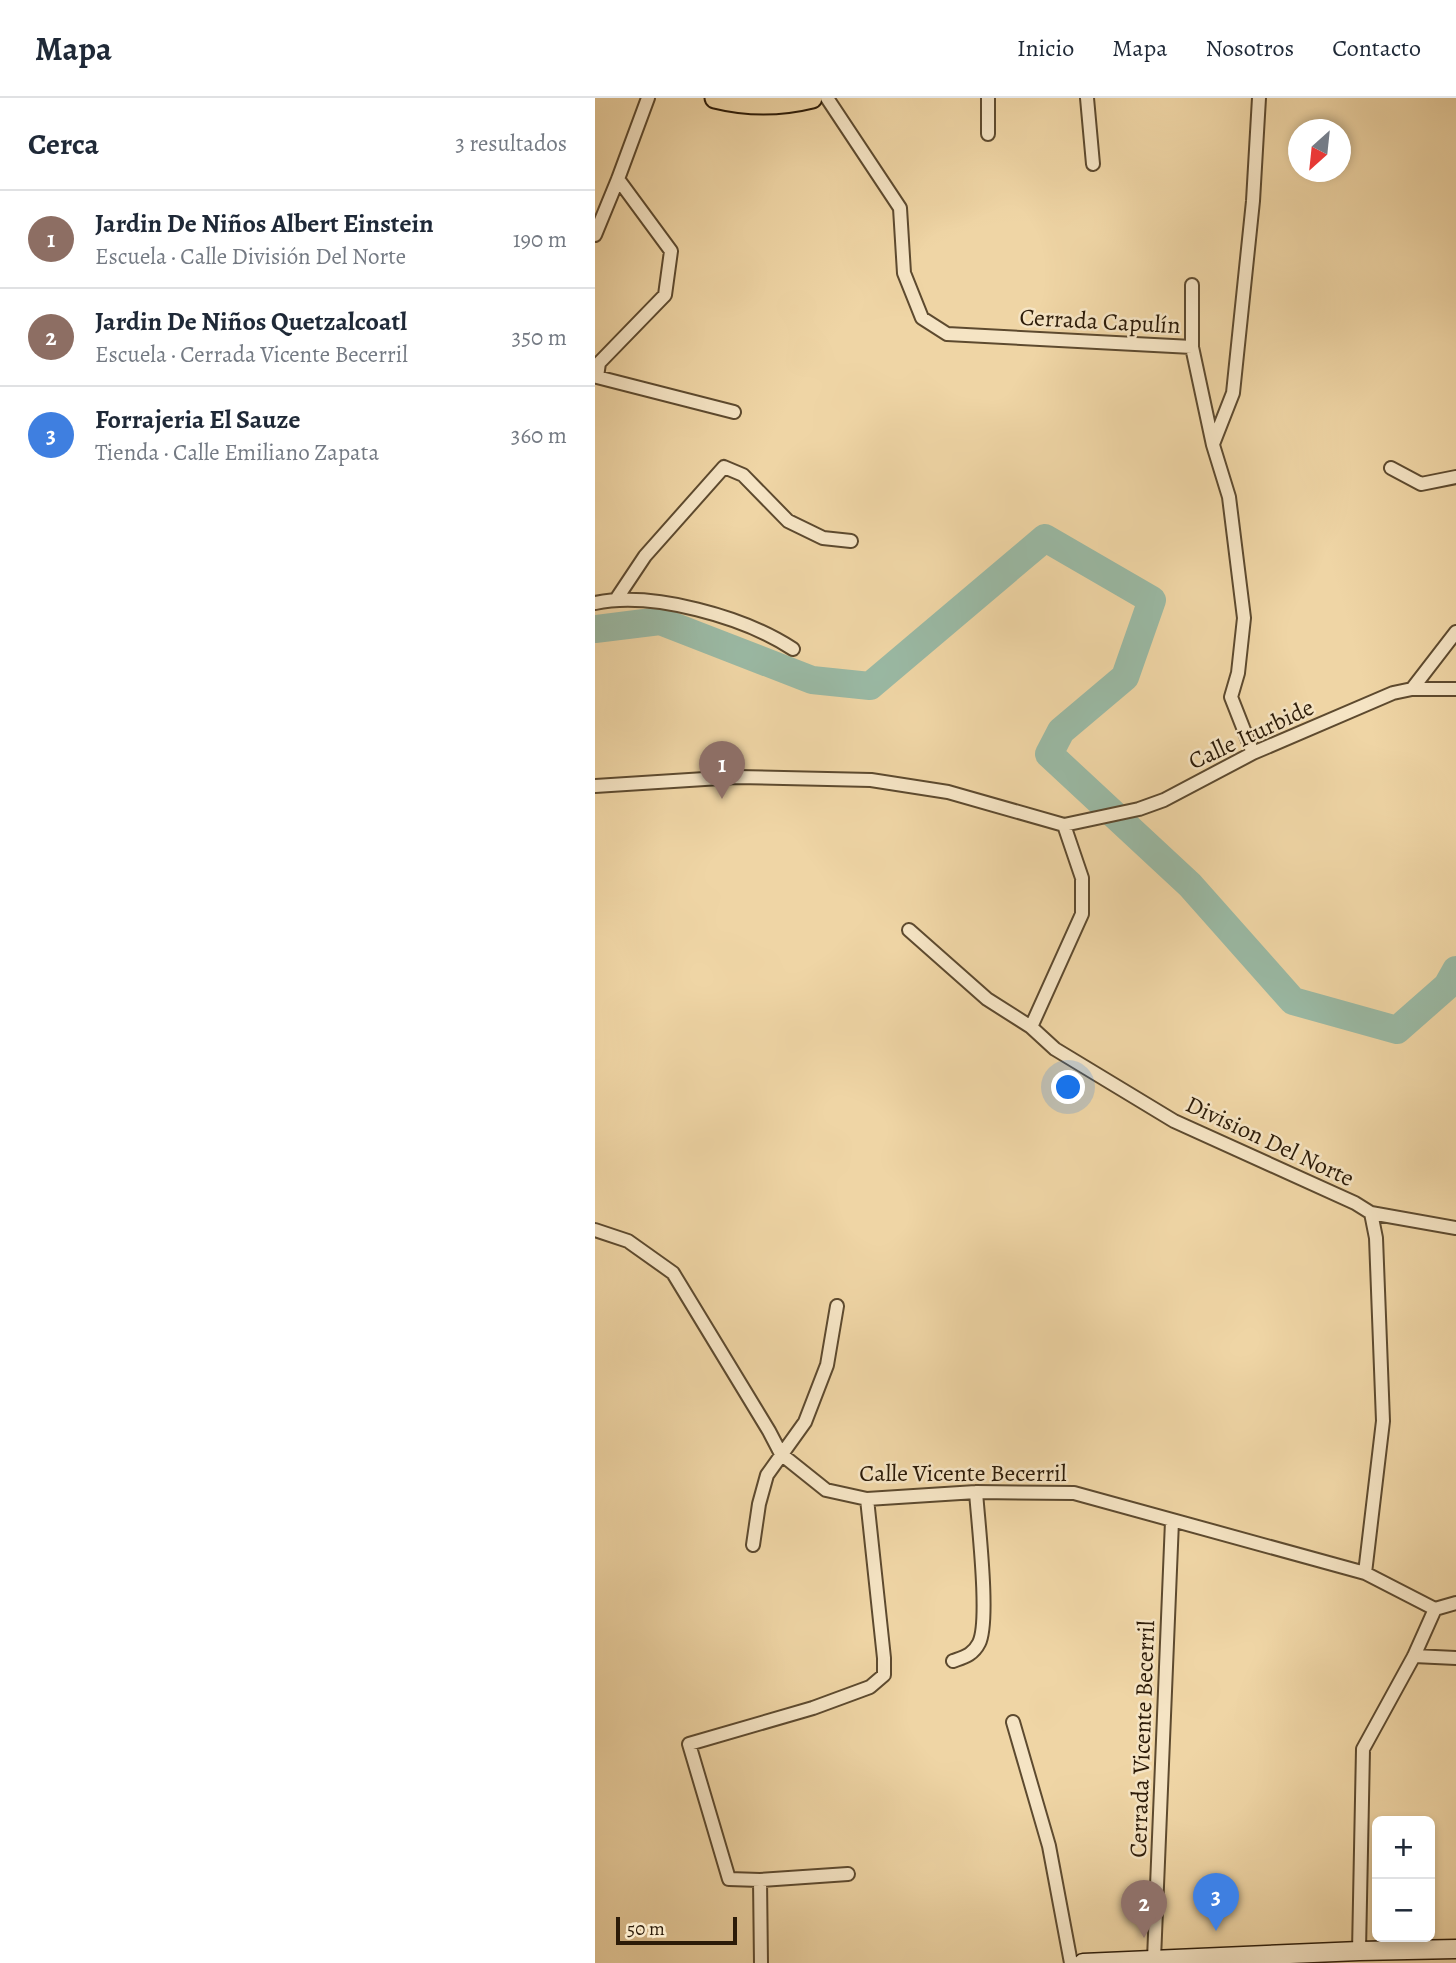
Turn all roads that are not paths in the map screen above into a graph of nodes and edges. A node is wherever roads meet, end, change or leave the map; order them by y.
1 (648, 98) edge
2 (715, 98) edge
3 (812, 98) edge
4 (827, 98) edge
5 (988, 98) edge
6 (1087, 98) edge
7 (1259, 98) edge
8 (988, 134) dead end
9 (1093, 164) dead end
10 (618, 180) junction
11 (595, 235) edge
12 (1192, 285) dead end
13 (1192, 347) junction
14 (734, 412) dead end
15 (1213, 445) junction
16 (1391, 468) dead end
17 (1456, 477) edge
18 (851, 541) dead end
19 (617, 598) junction
20 (595, 603) edge
21 (1456, 632) edge
22 (793, 649) dead end
23 (1412, 688) junction
24 (1456, 689) edge
25 (1253, 753) junction
26 (595, 786) edge
27 (1069, 824) junction
28 (909, 930) dead end
29 (1031, 1027) junction
30 (1371, 1213) junction
31 (1456, 1228) edge
32 (595, 1230) edge
33 (837, 1306) dead end
34 (781, 1454) junction
35 (976, 1492) junction
36 (867, 1499) junction
37 (1172, 1521) junction
38 (753, 1545) dead end
39 (1365, 1573) junction
40 (1456, 1603) edge
41 (1435, 1609) junction
42 (1414, 1656) junction
43 (1456, 1658) edge
44 (953, 1661) dead end
45 (1013, 1722) dead end
46 (848, 1874) dead end
47 (760, 1880) junction
48 (1456, 1949) edge
49 (1359, 1951) junction
50 (1154, 1959) junction
51 (1211, 1961) edge
52 (761, 1963) edge
53 (1071, 1963) edge
54 (1083, 1963) edge

1 - 10 street
2 - 3 main road
4 - 13 street, Cerrada Capulín
5 - 8 street
6 - 9 street
7 - 15 street
10 - 11 street
10 - 14 street
12 - 13 street
13 - 15 street, Cerrada Capulín
15 - 25 street, Cerrada Capulín
16 - 17 street
18 - 19 street
19 - 20 street
19 - 22 street
21 - 23 street
23 - 24 street, Calle Iturbide
23 - 25 street, Calle Iturbide
25 - 27 street, Calle Iturbide
26 - 27 street
27 - 29 street
28 - 29 street, Division Del Norte
29 - 30 street, Division Del Norte
30 - 31 street
30 - 39 street, Division Del Norte
32 - 34 street, Calle Vicente Becerril
33 - 34 street
34 - 36 street, Calle Vicente Becerril
34 - 38 street
35 - 36 street, Calle Vicente Becerril
35 - 37 street, Calle Vicente Becerril
35 - 44 street
36 - 47 street
37 - 39 street, Calle Vicente Becerril
37 - 50 street, Cerrada Vicente Becerril
39 - 41 street
40 - 41 street
41 - 42 street
42 - 43 street
42 - 49 street
45 - 53 street
46 - 47 street
47 - 52 street
48 - 49 main road
49 - 51 main road
50 - 51 main road
50 - 54 main road

